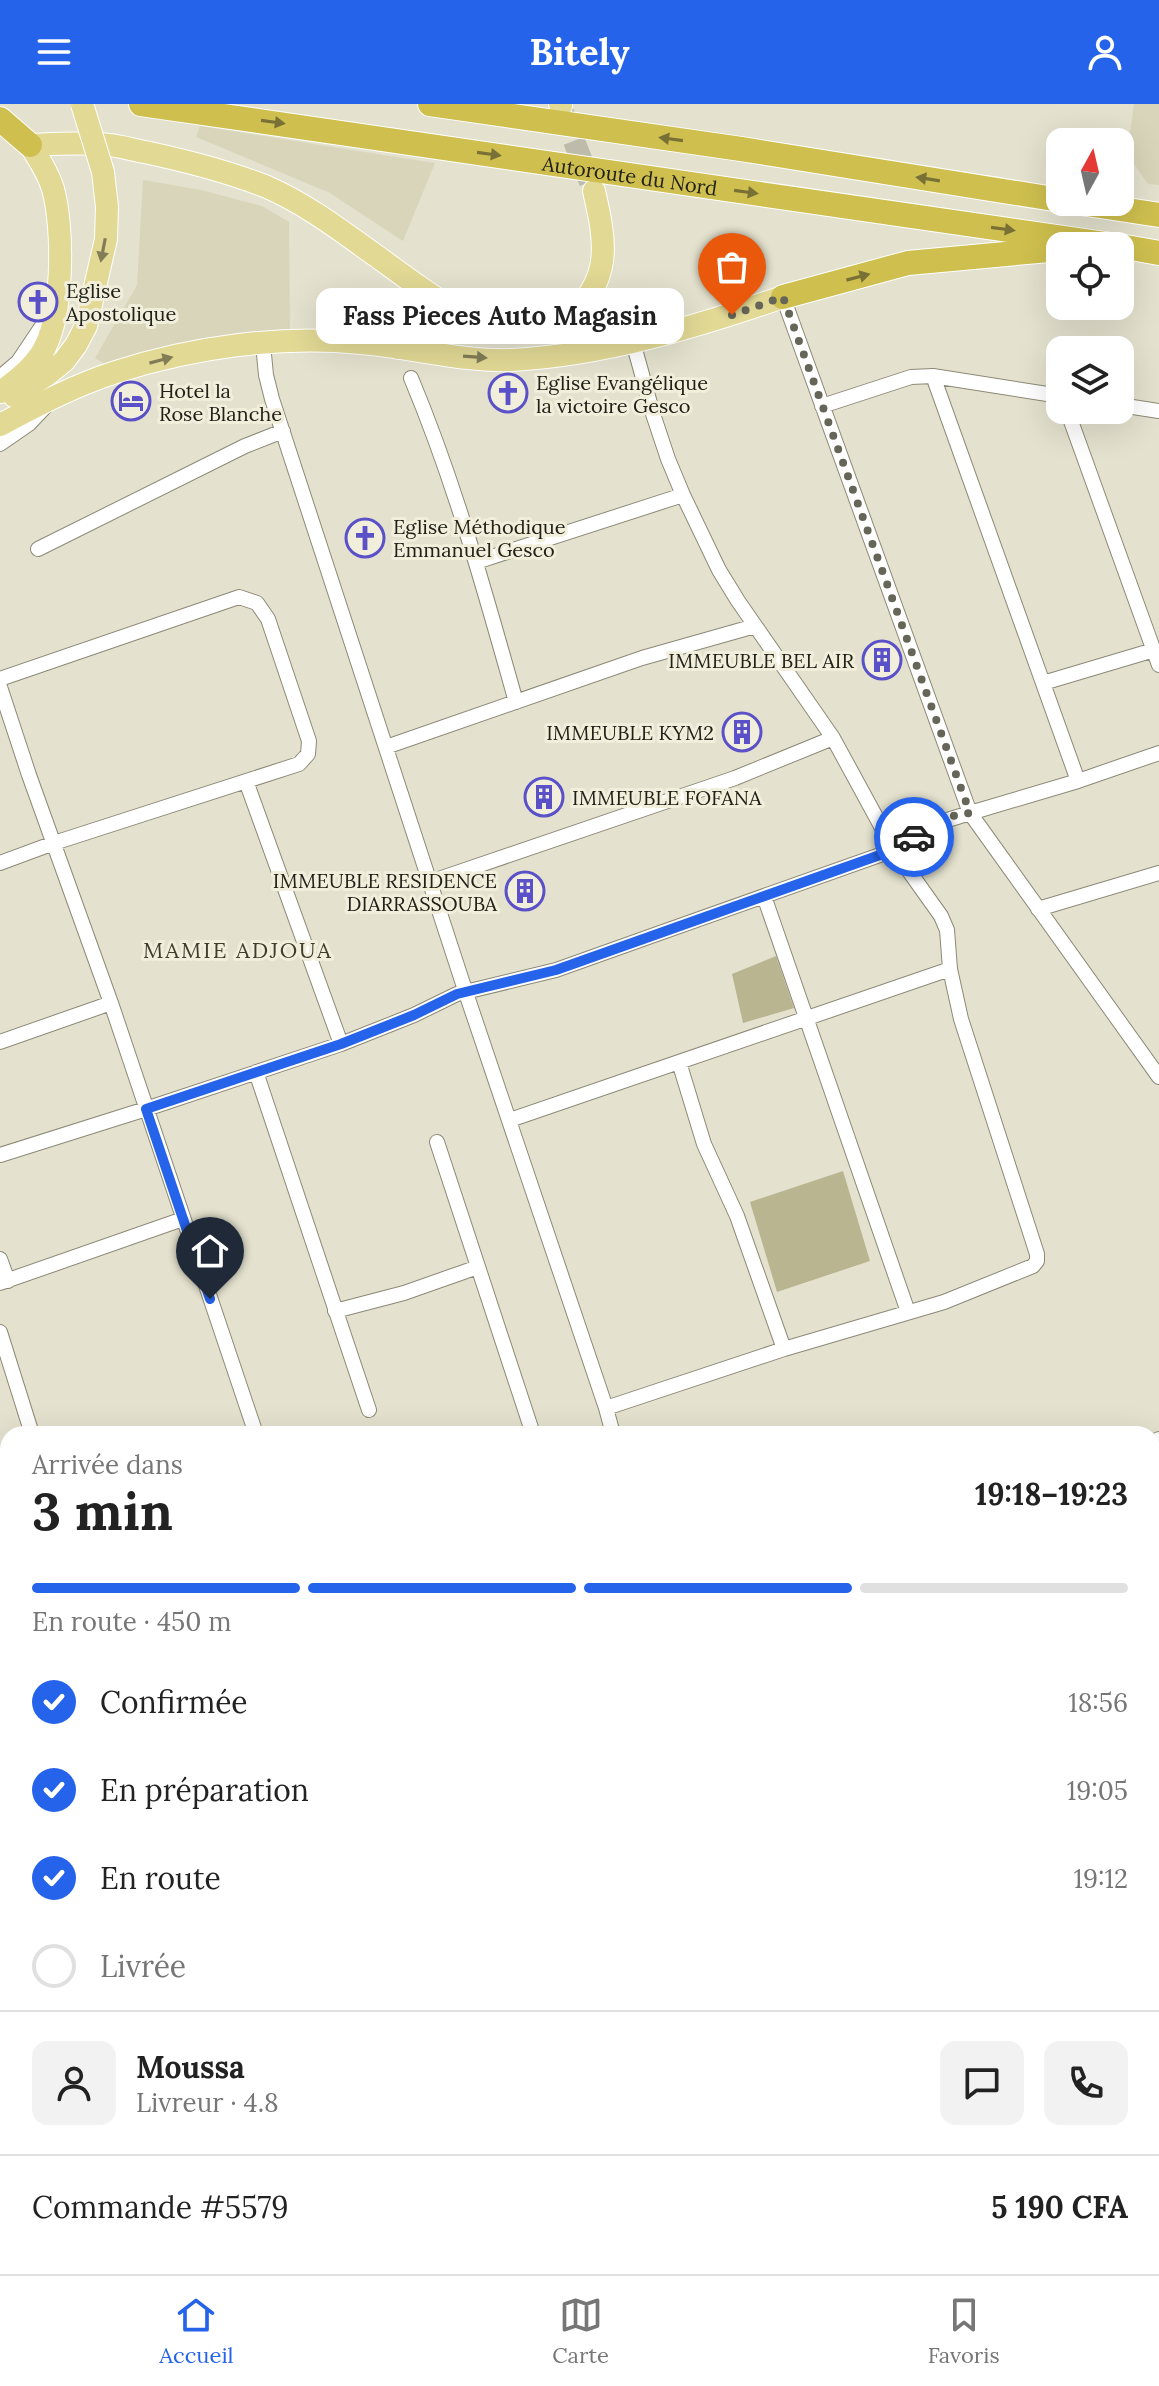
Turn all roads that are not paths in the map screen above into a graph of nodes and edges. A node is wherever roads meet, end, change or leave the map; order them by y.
1 (82, 104) edge
2 (141, 104) edge
3 (430, 104) edge
4 (0, 119) edge
5 (0, 140) edge
6 (30, 145) junction
7 (594, 191) tunnel mouth
8 (1046, 198) edge
9 (1134, 211) edge
10 (1159, 215) edge
11 (1046, 236) edge
12 (1046, 250) edge
13 (427, 293) junction
14 (783, 297) junction
15 (56, 302) junction
16 (633, 342) junction
17 (263, 344) junction
18 (398, 348) junction
19 (933, 376) junction
20 (0, 377) edge
21 (411, 378) dead end
22 (0, 392) edge
23 (1046, 394) edge
24 (56, 395) junction
25 (0, 403) edge
26 (822, 406) junction
27 (1134, 407) edge
28 (1159, 411) edge
29 (1072, 424) edge
30 (0, 425) edge
31 (283, 431) junction
32 (0, 444) edge
33 (683, 495) junction
34 (38, 549) dead end
35 (476, 562) junction
36 (755, 626) junction
37 (1154, 650) junction
38 (1159, 665) edge
39 (0, 679) edge
40 (1043, 683) junction
41 (0, 687) edge
42 (516, 702) junction
43 (833, 738) junction
44 (386, 747) junction
45 (1159, 753) edge
46 (246, 781) junction
47 (1078, 781) junction
48 (970, 813) junction
49 (54, 843) junction
50 (894, 850) junction
51 (0, 863) edge
52 (1159, 873) edge
53 (430, 882) junction
54 (764, 896) junction
55 (1038, 909) junction
56 (950, 969) junction
57 (466, 993) junction
58 (111, 1003) junction
59 (805, 1018) junction
60 (0, 1042) edge
61 (341, 1044) junction
62 (679, 1062) junction
63 (256, 1072) junction
64 (1159, 1077) edge
65 (146, 1109) junction
66 (510, 1120) junction
67 (437, 1142) dead end
68 (0, 1155) edge
69 (183, 1219) junction
70 (0, 1259) edge
71 (478, 1267) junction
72 (4, 1282) edge
73 (335, 1311) junction
74 (908, 1312) junction
75 (0, 1332) edge
76 (784, 1349) junction
77 (606, 1408) junction
78 (369, 1410) dead end
79 (29, 1426) edge
80 (253, 1426) edge
81 (530, 1426) edge
82 (611, 1426) edge

1 -> 25 main road, bridge
2 -> 11 highway, Autoroute du Nord
8 -> 3 highway, Autoroute du Nord
4 - 6 highway
5 - 6 street
6 - 13 main road
6 - 15 main road
7 - 13 main road
9 - 10 highway
14 -> 12 highway
13 - 18 main road
14 - 16 main road
14 - 26 street
15 - 20 street
15 - 22 main road
18 -> 16 main road
16 - 33 street
17 - 18 main road
24 -> 17 main road
17 - 31 street
19 - 23 street
19 - 26 street
19 - 40 street
21 - 35 street
24 - 30 main road
24 - 32 street
26 - 48 street
27 - 28 street
29 - 37 street
31 - 34 street
31 - 44 street
33 - 35 street
33 - 36 street
35 - 42 street
36 - 42 street
36 - 43 street
37 - 38 street
37 - 40 street
39 - 46 street
40 - 47 street
41 - 49 street
42 - 44 street
43 - 50 street
43 - 53 street
44 - 53 street
45 - 47 street
46 - 49 street
46 - 61 street
47 - 48 street
48 - 50 street
48 - 55 street
49 - 51 street
49 - 58 street
50 - 54 street
50 - 56 street
52 - 55 street
53 - 57 street
54 - 57 street
54 - 59 street
55 - 64 street
56 - 59 street
56 - 74 street
57 - 61 street
57 - 66 street
58 - 60 street
58 - 65 street
59 - 62 street
59 - 74 street
61 - 63 street
62 - 66 street
62 - 76 street
63 - 65 street
63 - 73 street
65 - 68 street
65 - 69 street
66 - 77 street
67 - 71 street
69 - 72 street
69 - 80 street
70 - 72 street
71 - 73 street
71 - 81 street
73 - 78 street
74 - 76 street
75 - 79 street
76 - 77 street
77 - 82 street

